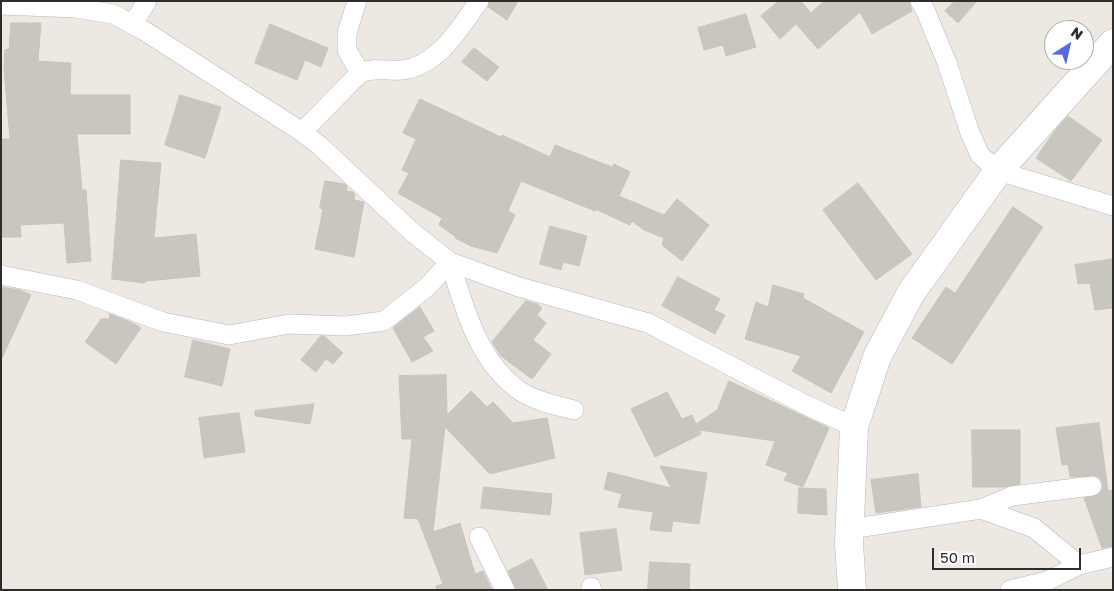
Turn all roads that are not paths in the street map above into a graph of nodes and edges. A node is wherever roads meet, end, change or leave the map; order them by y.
1 (147, 1) edge
2 (357, 1) edge
3 (479, 1) edge
4 (920, 1) edge
5 (1, 4) edge
6 (133, 24) junction
7 (1113, 43) edge
8 (360, 73) junction
9 (302, 132) junction
10 (998, 171) junction
11 (1113, 206) edge
12 (450, 262) junction
13 (1, 275) edge
14 (574, 410) dead end
15 (854, 427) junction
16 (1092, 486) dead end
17 (982, 509) junction
18 (850, 529) junction
19 (479, 536) dead end
20 (1113, 557) edge
21 (1080, 565) junction
22 (505, 590) edge
23 (852, 590) edge
24 (1010, 590) edge

1 - 6 street
2 - 8 street
3 - 8 street
4 - 10 street
5 - 6 street
6 - 9 street
7 - 10 street
8 - 9 street
9 - 12 street
10 - 11 street
10 - 15 street
12 - 13 street
12 - 14 street
12 - 15 street
15 - 18 street
16 - 17 street
17 - 18 street
17 - 21 street
18 - 23 street
19 - 22 street
20 - 21 street
21 - 24 street

